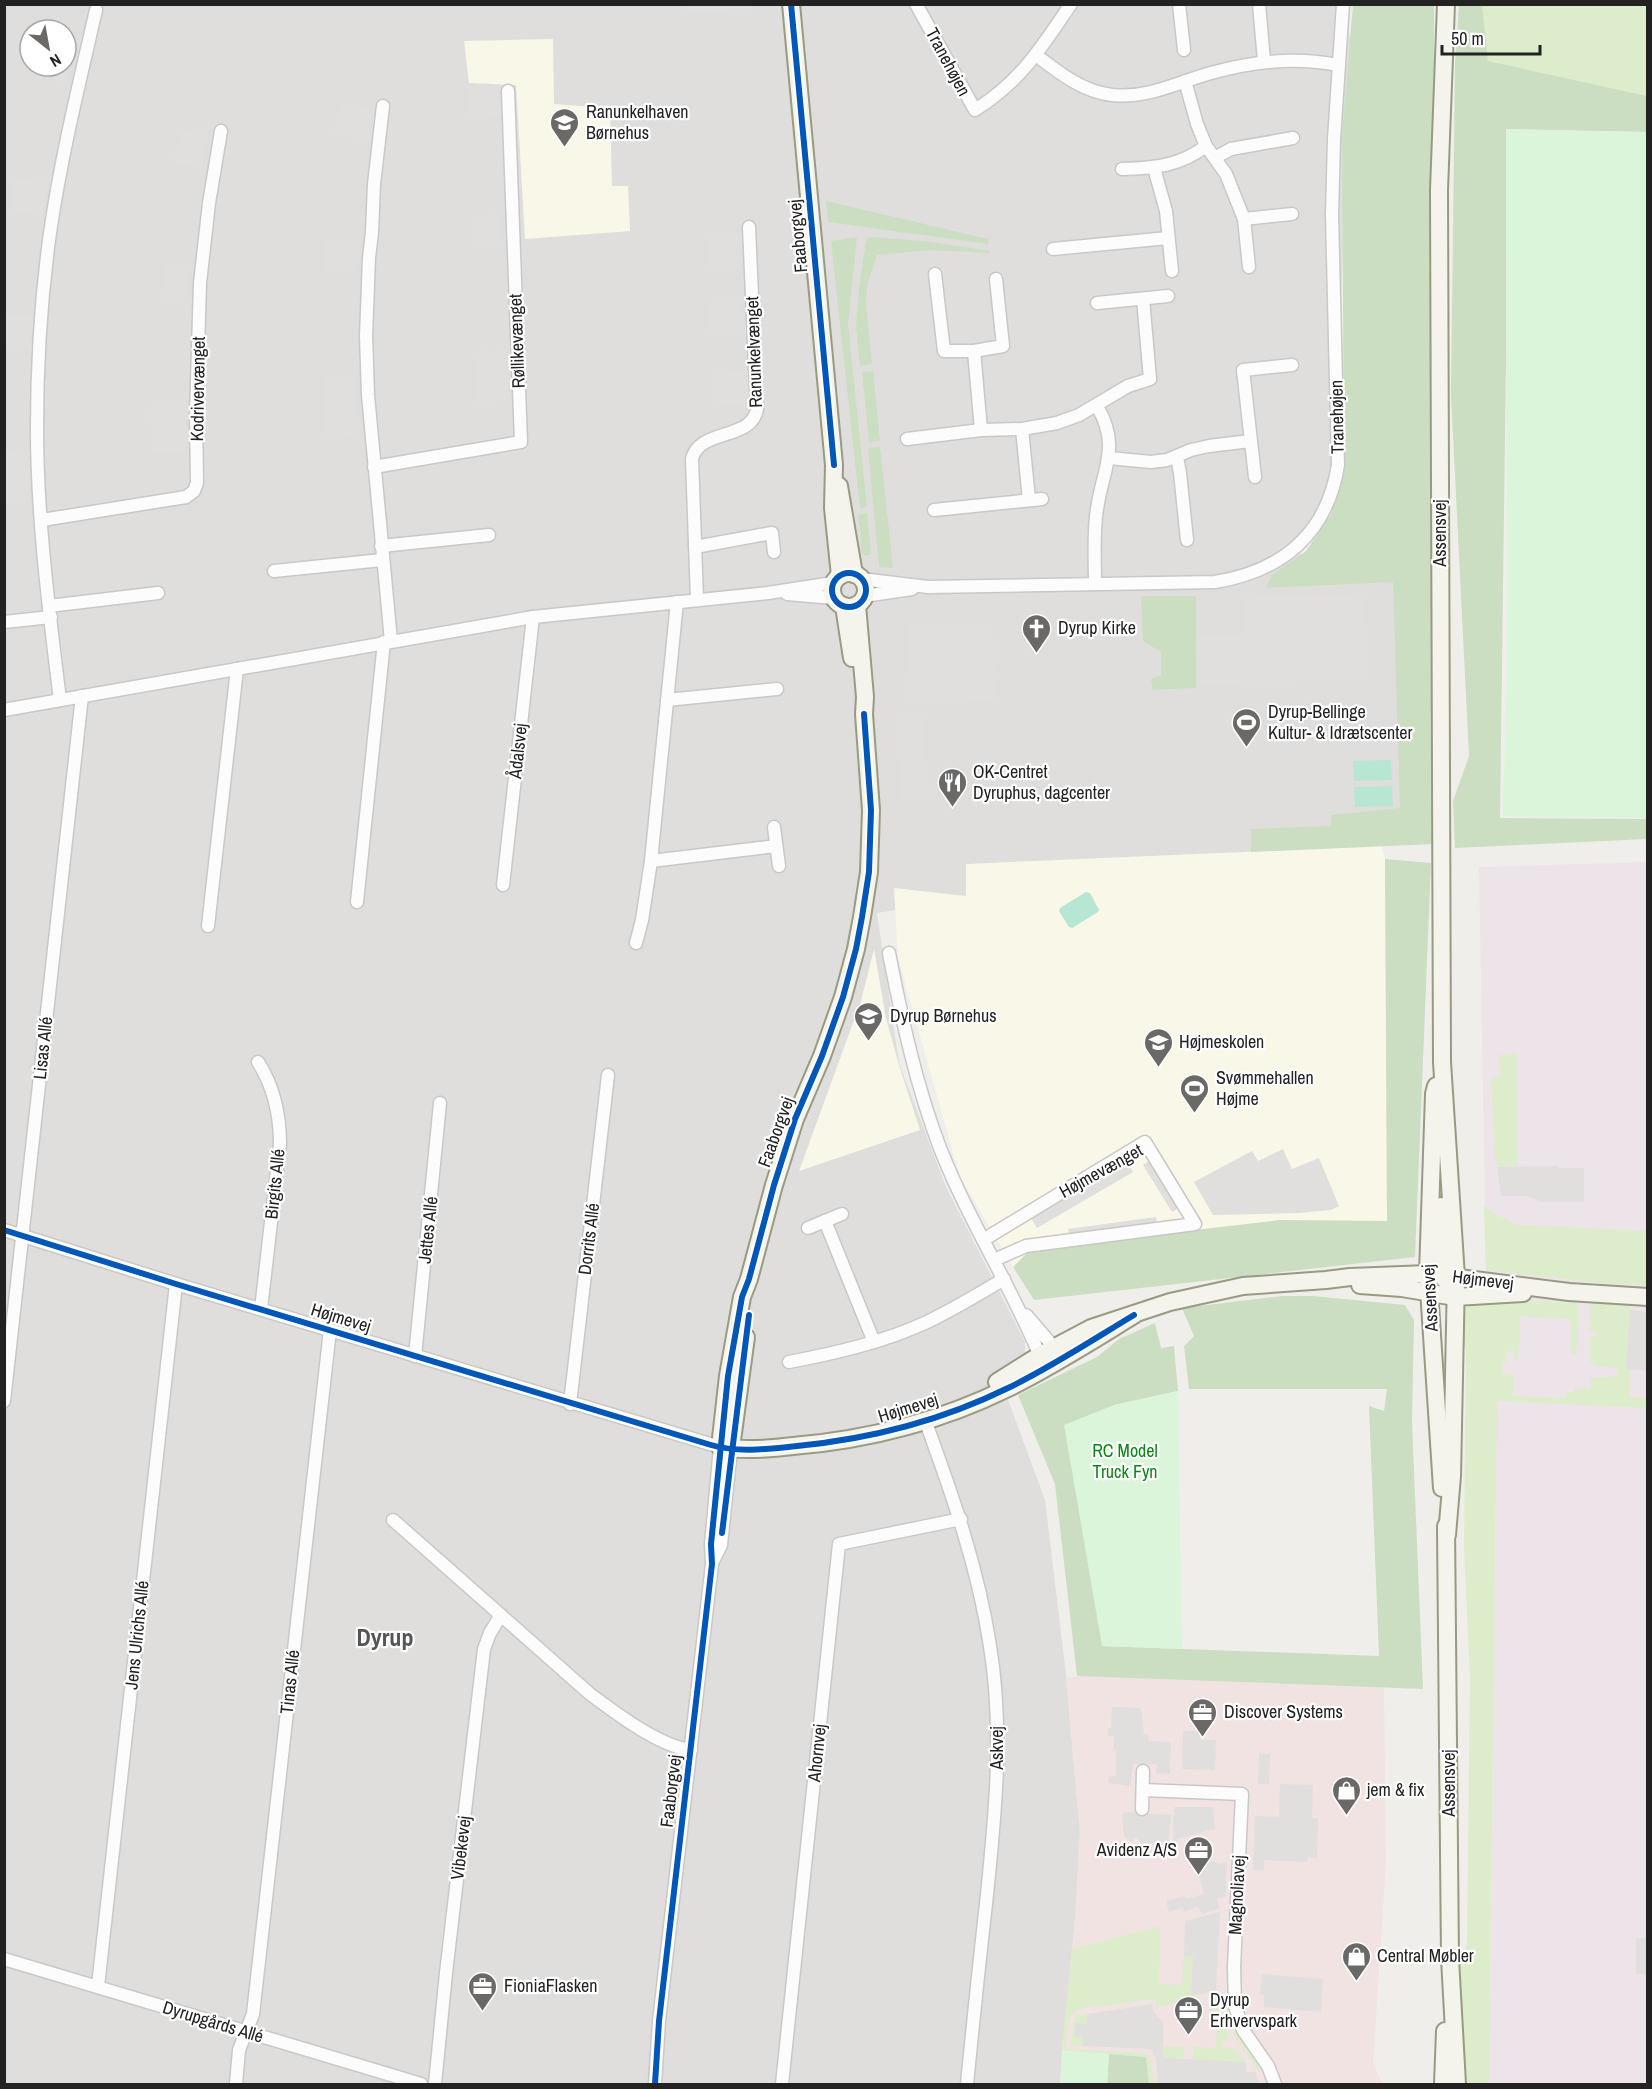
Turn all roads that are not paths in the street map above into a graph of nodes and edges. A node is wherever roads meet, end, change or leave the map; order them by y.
1 (791, 4) edge
2 (916, 4) edge
3 (1071, 4) edge
4 (1179, 4) edge
5 (1259, 4) edge
6 (1343, 4) edge
7 (1446, 4) edge
8 (96, 10) dead end
9 (1184, 50) dead end
10 (1036, 55) junction
11 (1264, 61) junction
12 (1338, 65) junction
13 (1185, 81) junction
14 (508, 91) dead end
15 (383, 106) dead end
16 (221, 131) dead end
17 (1293, 138) dead end
18 (1206, 146) junction
19 (1216, 158) junction
20 (1154, 168) junction
21 (1122, 169) dead end
22 (1292, 214) dead end
23 (1244, 219) junction
24 (749, 227) dead end
25 (1168, 238) junction
26 (1053, 249) dead end
27 (1249, 267) dead end
28 (1172, 271) dead end
29 (935, 274) dead end
30 (996, 279) dead end
31 (1168, 296) dead end
32 (1143, 299) junction
33 (1097, 303) dead end
34 (974, 351) junction
35 (1292, 365) dead end
36 (1097, 406) junction
37 (1022, 429) junction
38 (981, 430) junction
39 (907, 439) dead end
40 (1250, 441) junction
41 (1177, 457) junction
42 (1109, 458) junction
43 (374, 467) junction
44 (1255, 477) dead end
45 (1042, 499) dead end
46 (1029, 500) junction
47 (934, 510) dead end
48 (42, 520) junction
49 (489, 535) dead end
50 (1187, 540) dead end
51 (381, 546) junction
52 (694, 547) junction
53 (774, 552) dead end
54 (382, 560) junction
55 (274, 571) dead end
56 (1095, 584) junction
57 (848, 589) junction
58 (158, 593) dead end
59 (697, 599) junction
60 (677, 602) junction
61 (50, 611) junction
62 (533, 617) junction
63 (4, 622) edge
64 (388, 641) junction
65 (237, 669) junction
66 (777, 688) dead end
67 (82, 696) junction
68 (60, 700) junction
69 (667, 700) junction
70 (4, 710) edge
71 (774, 827) dead end
72 (776, 846) junction
73 (651, 861) junction
74 (779, 866) dead end
75 (503, 885) dead end
76 (357, 902) dead end
77 (208, 926) dead end
78 (636, 943) dead end
79 (889, 953) dead end
80 (258, 1062) dead end
81 (1440, 1069) junction
82 (608, 1074) dead end
83 (441, 1103) dead end
84 (842, 1214) dead end
85 (825, 1221) junction
86 (808, 1228) dead end
87 (4, 1230) edge
88 (23, 1235) junction
89 (983, 1240) junction
90 (994, 1260) junction
91 (1442, 1275) junction
92 (1004, 1279) junction
93 (1326, 1280) junction
94 (176, 1284) junction
95 (1569, 1292) junction
96 (1441, 1295) junction
97 (1647, 1297) edge
98 (261, 1310) junction
99 (330, 1330) junction
100 (874, 1342) junction
101 (415, 1356) junction
102 (1050, 1357) junction
103 (789, 1362) dead end
104 (4, 1401) edge
105 (570, 1404) junction
106 (925, 1420) junction
107 (726, 1443) junction
108 (961, 1519) junction
109 (393, 1520) dead end
110 (1447, 1535) junction
111 (501, 1615) junction
112 (692, 1750) junction
113 (1143, 1771) dead end
114 (1143, 1790) junction
115 (1142, 1809) dead end
116 (4, 1959) edge
117 (1450, 1959) junction
118 (98, 1986) junction
119 (658, 2021) junction
120 (246, 2032) junction
121 (236, 2085) edge
122 (421, 2085) edge
123 (435, 2085) edge
124 (647, 2085) edge
125 (655, 2085) edge
126 (782, 2085) edge
127 (967, 2085) edge
128 (1275, 2085) edge
129 (1443, 2085) edge
130 (1457, 2085) edge

1 - 57 main road, Faaborgvej
2 - 10 street, Tranehøjen
3 - 10 street, Tranehøjen
4 - 9 street
5 - 11 street
6 - 12 street, Tranehøjen
7 - 81 main road, Assensvej
8 - 48 street
10 - 13 street
11 - 12 street
11 - 13 street
12 - 56 street, Tranehøjen
13 - 18 street
14 - 43 street, Røllikevænget
15 - 43 street
16 - 48 street, Kodrivervænget
17 - 19 street
18 - 19 street
18 - 20 street
19 - 23 street
20 - 21 street
20 - 25 street
22 - 23 street
23 - 27 street
24 - 52 street, Ranunkelvænget
25 - 26 street
25 - 28 street
29 - 34 street
30 - 34 street
31 - 32 street
32 - 33 street
32 - 36 street
34 - 38 street
35 - 40 street
36 - 37 street
36 - 42 street
37 - 38 street
37 - 46 street
38 - 39 street
40 - 41 street
40 - 44 street
41 - 42 street
41 - 50 street
42 - 56 street
43 - 51 street
45 - 46 street
46 - 47 street
48 - 61 street
49 - 51 street
51 - 54 street
52 - 53 street
52 - 59 street, Ranunkelvænget
54 - 55 street
54 - 64 street
56 - 57 street, Tranehøjen
57 - 59 street
57 - 107 main road, Faaborgvej
58 - 61 street
59 - 60 street
60 - 62 street
60 - 69 street
61 - 63 street
61 - 68 street
62 - 64 street
62 - 75 street, Ådalsvej
64 - 65 street
64 - 76 street
65 - 67 street
65 - 77 street
66 - 69 street
67 - 68 street
67 - 88 street, Lisas Allé
68 - 70 street
69 - 73 street
71 - 72 street
72 - 73 street
72 - 74 street
73 - 78 street
79 - 89 street
80 - 98 street, Birgits Allé
81 - 91 main road, Assensvej
81 - 91 main road, Assensvej
82 - 105 street, Dorrits Allé
83 - 101 street, Jettes Allé
84 - 85 street
85 - 86 street
85 - 100 street
87 - 88 street, Højmevej
88 - 94 street, Højmevej
88 - 104 street, Lisas Allé
89 - 90 street
89 - 90 street, Højmevænget
90 - 92 street
91 - 93 main road, Højmevej
91 - 95 main road, Højmevej
91 - 96 main road
91 - 96 main road, Assensvej
92 - 100 street
92 - 102 street
93 - 96 main road, Højmevej
93 - 102 main road, Højmevej
94 - 98 street, Højmevej
94 - 118 street, Jens Ulrichs Allé
95 - 96 main road, Højmevej
95 - 97 main road, Højmevej
96 - 110 main road, Assensvej
96 - 110 main road, Assensvej
98 - 99 street, Højmevej
99 - 101 street, Højmevej
99 - 120 street, Tinas Allé
100 - 103 street
101 - 105 street, Højmevej
102 - 106 main road, Højmevej
105 - 107 street, Højmevej
106 - 107 main road, Højmevej
106 - 108 street, Askvej
107 - 112 street, Faaborgvej
108 - 126 street, Ahornvej
108 - 127 street, Askvej
109 - 111 street
110 - 117 main road, Assensvej
111 - 112 street
111 - 123 street, Vibekevej
112 - 119 street, Faaborgvej
113 - 114 street
114 - 115 street
114 - 128 street, Magnoliavej
116 - 118 street, Dyrupgårds Allé
117 - 129 main road, Assensvej
117 - 130 main road, Assensvej
118 - 120 street, Dyrupgårds Allé
119 - 124 street, Faaborgvej
119 - 125 street, Faaborgvej
120 - 121 street, Tinas Allé
120 - 122 street, Dyrupgårds Allé

